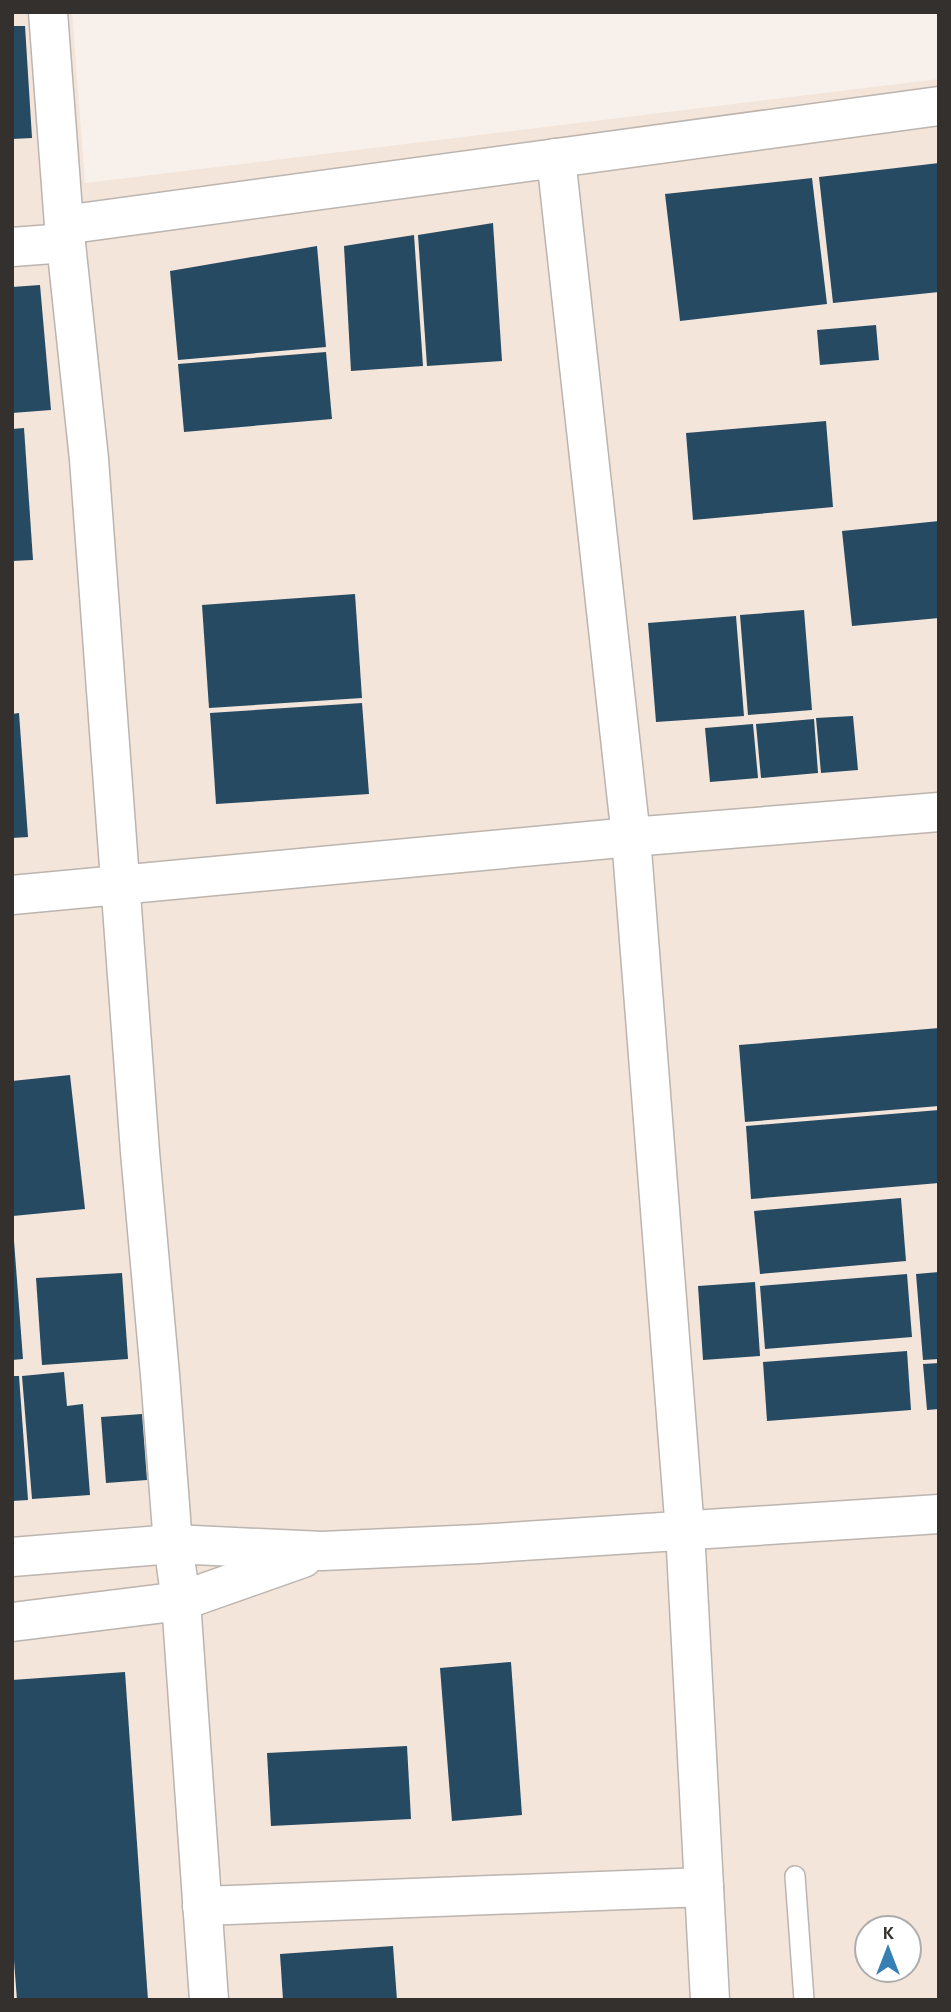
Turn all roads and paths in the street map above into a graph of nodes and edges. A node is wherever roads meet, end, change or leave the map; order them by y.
1 (48, 12) edge
2 (939, 106) edge
3 (556, 158) junction
4 (65, 234) junction
5 (12, 247) edge
6 (939, 812) edge
7 (631, 837) junction
8 (119, 886) junction
9 (12, 895) edge
10 (939, 1514) edge
11 (685, 1531) junction
12 (173, 1544) junction
13 (322, 1551) junction
14 (12, 1557) edge
15 (181, 1601) junction
16 (12, 1622) edge
17 (795, 1876) dead end
18 (704, 1887) junction
19 (202, 1906) junction
20 (209, 2000) edge
21 (710, 2000) edge
22 (804, 2000) edge

1 - 4 street
2 - 3 street
3 - 4 street
3 - 7 street
4 - 5 street
4 - 8 street
6 - 7 street
7 - 8 street
7 - 11 street
8 - 9 street
8 - 12 street
10 - 11 street
11 - 13 street
11 - 18 street
12 - 13 street
12 - 14 street
12 - 15 street
13 - 15 street
15 - 16 street
15 - 19 street
17 - 22 lane
18 - 19 street
18 - 21 street
19 - 20 street

